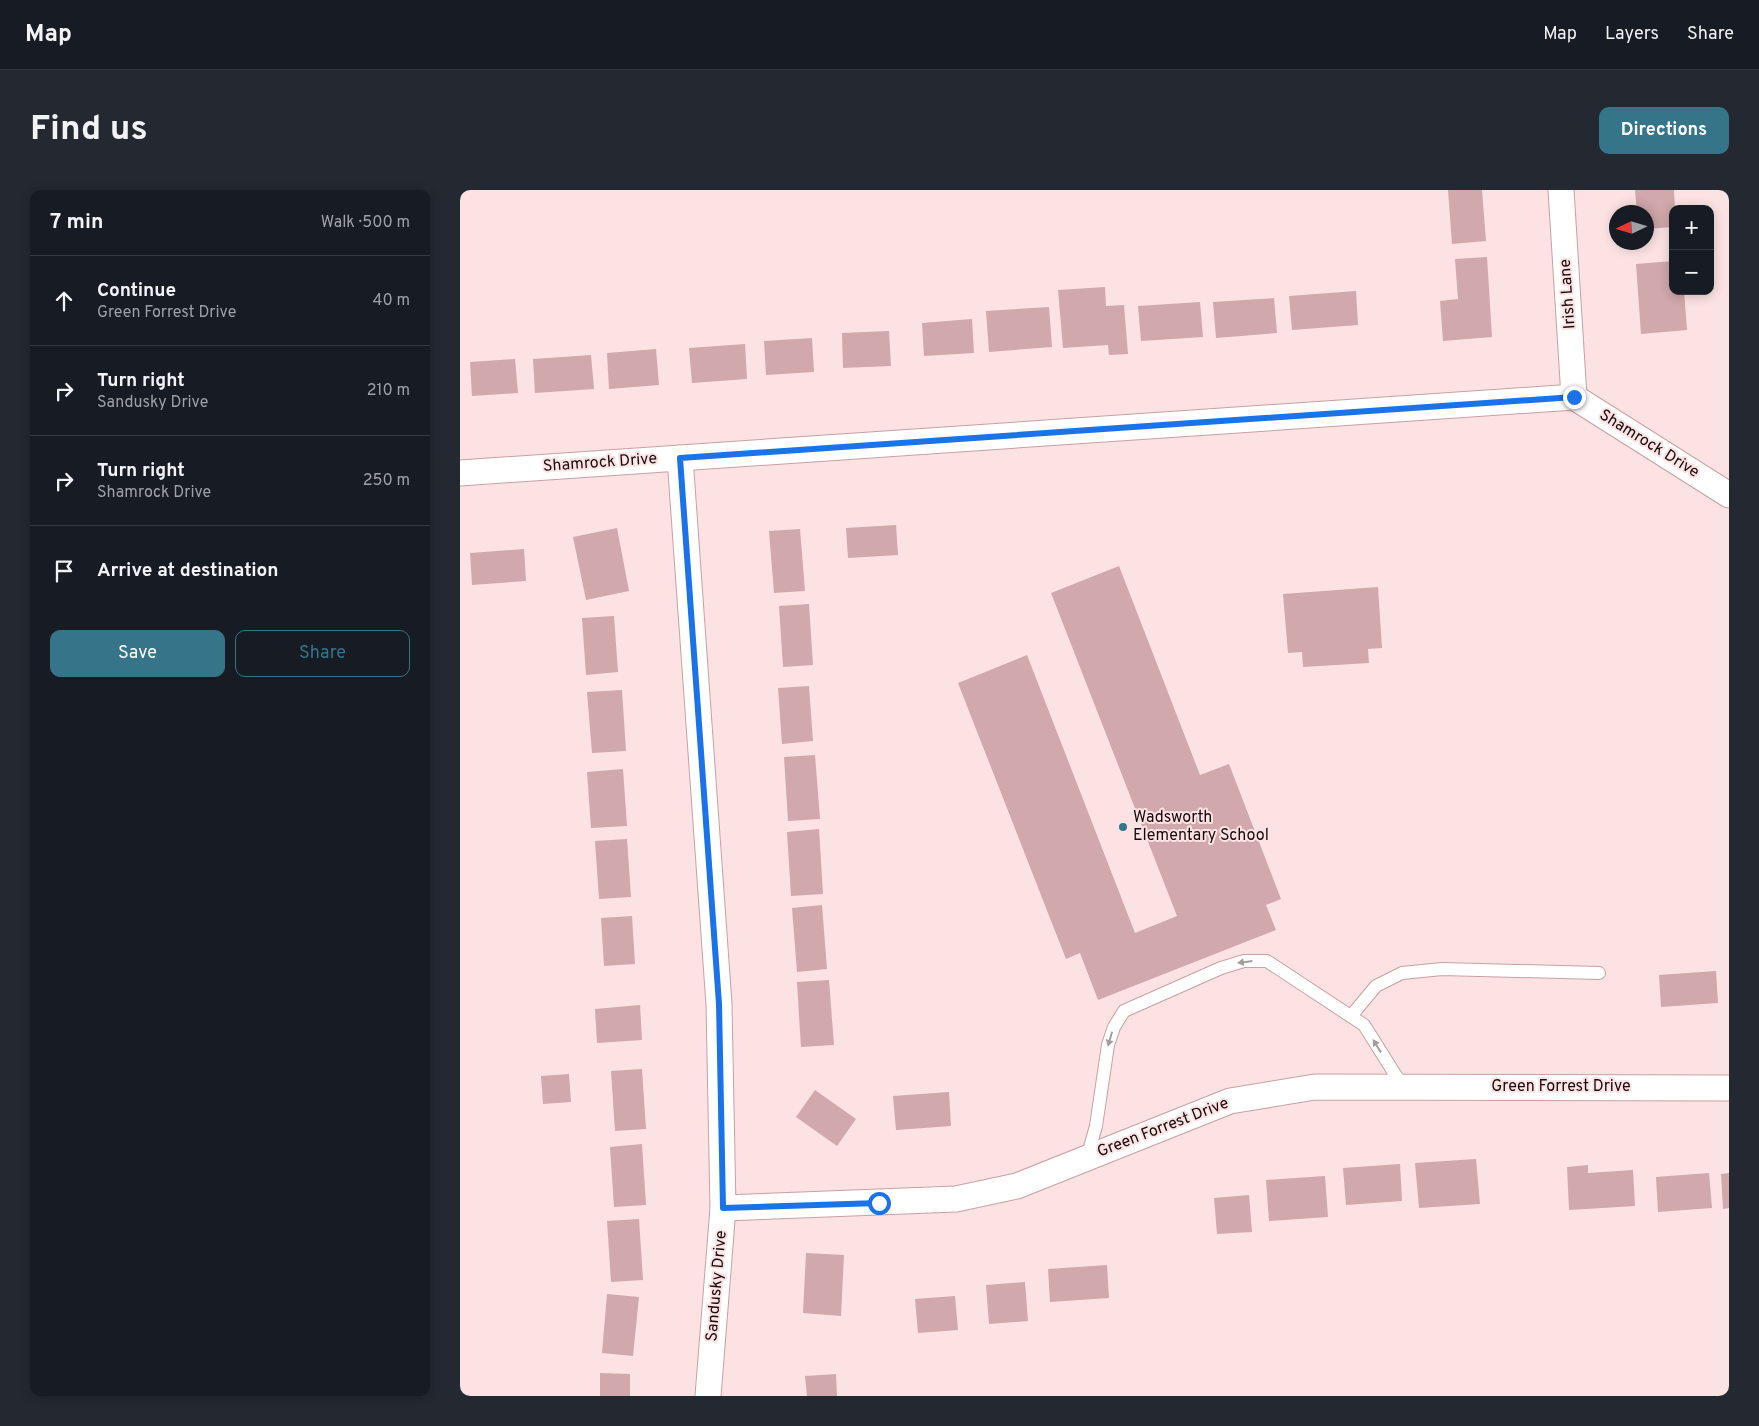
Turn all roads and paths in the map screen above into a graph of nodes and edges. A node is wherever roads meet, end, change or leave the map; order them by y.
1 (1561, 190) edge
2 (1574, 397) junction
3 (680, 458) junction
4 (460, 473) edge
5 (1729, 495) edge
6 (1599, 973) dead end
7 (1351, 1016) junction
8 (1403, 1087) junction
9 (1729, 1088) edge
10 (1087, 1158) junction
11 (723, 1208) junction
12 (708, 1396) edge

1 - 2 street, Irish Lane
2 - 3 street, Shamrock Drive
2 - 5 street, Shamrock Drive
3 - 4 street, Shamrock Drive
3 - 11 street, Sandusky Drive
6 - 7 lane
8 -> 7 lane
7 -> 10 lane
8 - 9 street, Green Forrest Drive
8 - 10 street, Green Forrest Drive
10 - 11 street, Green Forrest Drive
11 - 12 street, Sandusky Drive

